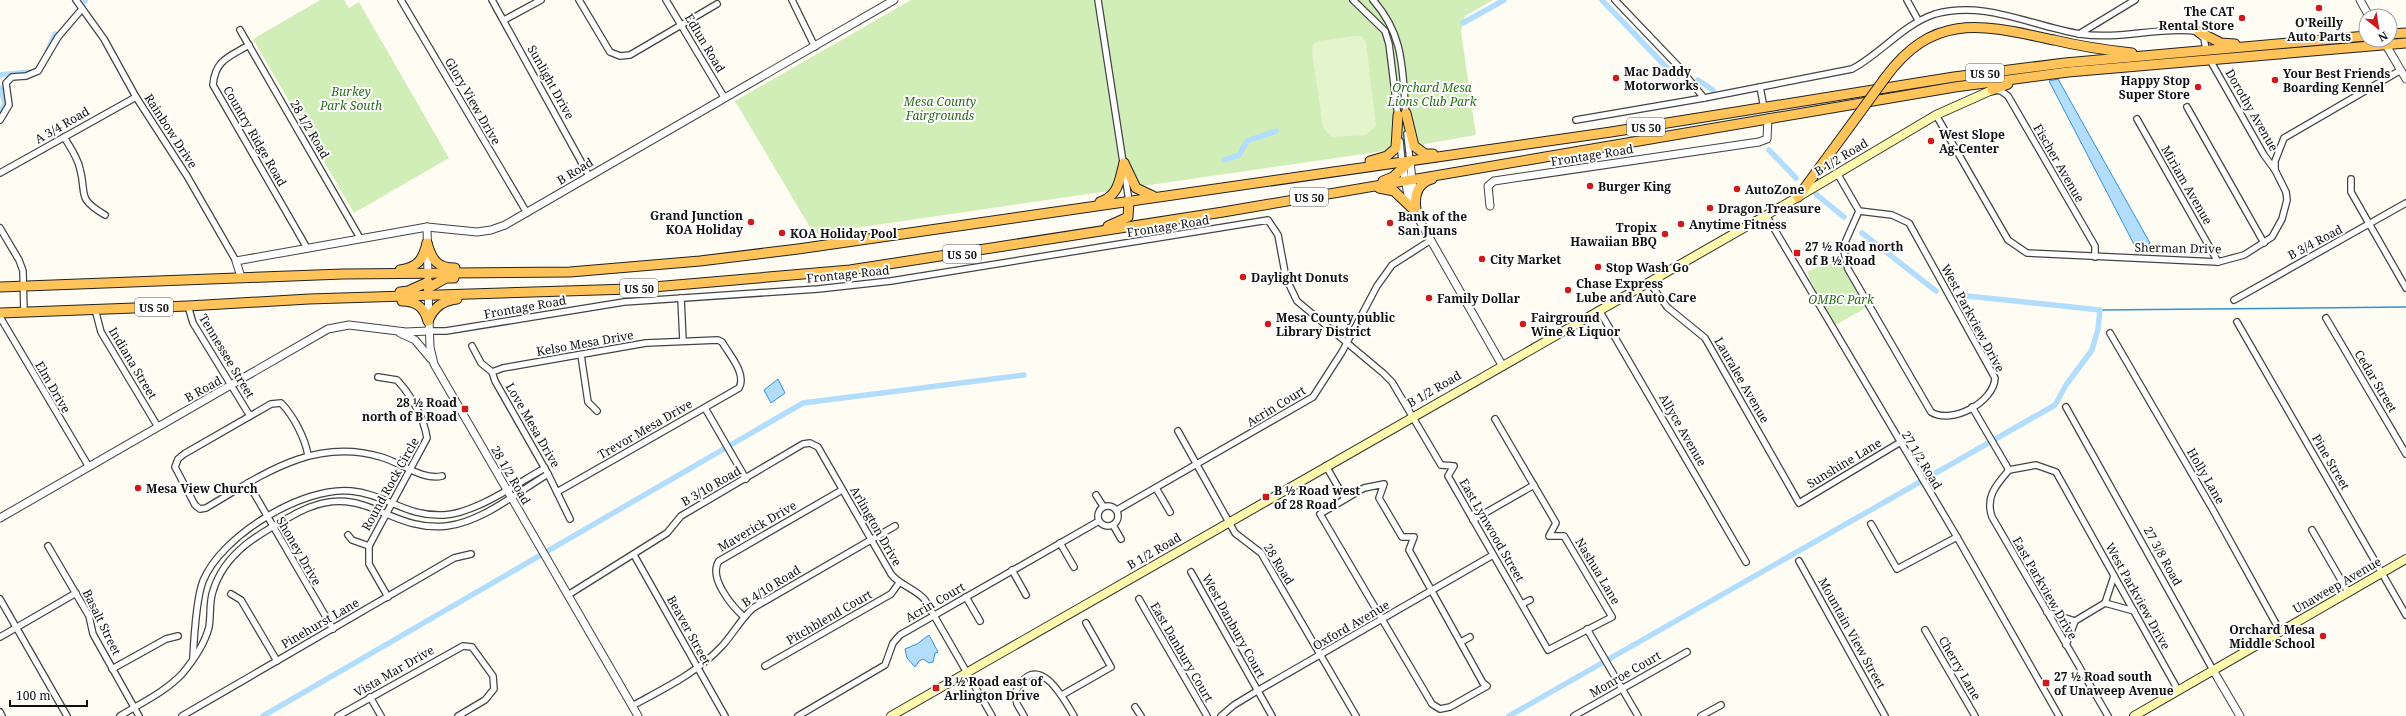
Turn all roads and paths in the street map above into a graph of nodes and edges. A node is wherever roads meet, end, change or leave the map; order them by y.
1 (76, 0) edge
2 (401, 0) edge
3 (492, 0) edge
4 (541, 0) edge
5 (579, 0) edge
6 (666, 0) edge
7 (792, 0) edge
8 (894, 0) edge
9 (1353, 0) edge
10 (1373, 0) edge
11 (1615, 0) edge
12 (1907, 0) edge
13 (2135, 0) edge
14 (1099, 1) edge
15 (882, 3) edge
16 (717, 4) dead end
17 (82, 9) junction
18 (504, 20) junction
19 (1918, 20) junction
20 (680, 24) junction
21 (240, 30) dead end
22 (2199, 32) junction
23 (2079, 34) junction
24 (2358, 37) edge
25 (2280, 44) junction
26 (248, 45) junction
27 (2358, 45) edge
28 (815, 47) junction
29 (2241, 47) junction
30 (2388, 48) edge
31 (2206, 50) junction
32 (2137, 56) junction
33 (2210, 60) junction
34 (2171, 63) junction
35 (2401, 70) junction
36 (2068, 72) junction
37 (2406, 79) edge
38 (1760, 87) junction
39 (1992, 90) junction
40 (136, 97) junction
41 (724, 97) junction
42 (1704, 98) junction
43 (1784, 105) junction
44 (2187, 107) dead end
45 (1764, 108) junction
46 (1402, 114) junction
47 (1936, 115) junction
48 (1768, 118) junction
49 (2137, 119) dead end
50 (0, 120) edge
51 (1576, 120) dead end
52 (1737, 123) junction
53 (64, 137) junction
54 (1528, 145) junction
55 (1517, 162) junction
56 (1124, 163) junction
57 (1405, 164) junction
58 (2275, 170) junction
59 (0, 173) edge
60 (1838, 173) junction
61 (589, 176) junction
62 (1294, 177) junction
63 (2351, 179) dead end
64 (1408, 180) junction
65 (1374, 186) junction
66 (1157, 197) junction
67 (1798, 197) junction
68 (1129, 201) junction
69 (2406, 203) edge
70 (1490, 206) dead end
71 (1087, 207) junction
72 (1860, 211) junction
73 (1416, 212) junction
74 (527, 213) junction
75 (1766, 215) junction
76 (105, 216) dead end
77 (2369, 225) junction
78 (427, 227) junction
79 (0, 228) edge
80 (1083, 234) junction
81 (360, 238) junction
82 (1431, 240) junction
83 (2264, 242) junction
84 (427, 243) junction
85 (307, 248) junction
86 (2095, 257) junction
87 (236, 261) junction
88 (2218, 262) junction
89 (480, 273) junction
90 (343, 274) junction
91 (241, 277) junction
92 (1649, 282) junction
93 (428, 285) junction
94 (23, 286) junction
95 (0, 287) edge
96 (2406, 288) edge
97 (516, 293) junction
98 (361, 298) junction
99 (681, 298) junction
100 (2234, 300) dead end
101 (188, 306) junction
102 (95, 309) junction
103 (1599, 310) junction
104 (0, 312) edge
105 (24, 312) junction
106 (0, 317) edge
107 (2326, 318) dead end
108 (428, 321) junction
109 (2237, 322) dead end
110 (390, 330) junction
111 (428, 331) junction
112 (2110, 333) dead end
113 (683, 341) junction
114 (1346, 342) junction
115 (472, 346) dead end
116 (581, 355) junction
117 (434, 364) junction
118 (1502, 365) junction
119 (492, 372) junction
120 (378, 377) dead end
121 (742, 384) joint
122 (231, 385) junction
123 (1972, 407) junction
124 (2066, 407) dead end
125 (705, 408) junction
126 (597, 411) dead end
127 (250, 416) junction
128 (1412, 416) junction
129 (1495, 419) dead end
130 (158, 427) junction
131 (1178, 432) dead end
132 (810, 443) joint
133 (1900, 443) junction
134 (2406, 454) edge
135 (308, 455) junction
136 (1197, 465) junction
137 (1326, 466) junction
138 (89, 467) junction
139 (411, 469) junction
140 (2009, 470) junction
141 (546, 471) junction
142 (442, 476) dead end
143 (746, 479) junction
144 (248, 483) junction
145 (1534, 485) junction
146 (1156, 488) junction
147 (842, 490) junction
148 (557, 492) junction
149 (509, 493) junction
150 (1096, 495) dead end
151 (1345, 499) junction
152 (1799, 503) joint
153 (392, 505) junction
154 (1103, 506) junction
155 (1117, 510) junction
156 (1170, 512) dead end
157 (386, 514) junction
158 (0, 518) edge
159 (268, 518) junction
160 (570, 519) dead end
161 (1473, 520) junction
162 (1099, 521) junction
163 (1229, 522) junction
164 (1871, 524) dead end
165 (1113, 525) junction
166 (894, 526) dead end
167 (273, 527) junction
168 (2312, 530) dead end
169 (348, 535) dead end
170 (1957, 537) junction
171 (1121, 539) dead end
172 (871, 540) junction
173 (1060, 543) junction
174 (48, 546) dead end
175 (369, 546) junction
176 (471, 554) dead end
177 (634, 555) junction
178 (1493, 555) junction
179 (2406, 559) edge
180 (1800, 561) dead end
181 (1746, 562) dead end
182 (1074, 567) dead end
183 (1012, 570) junction
184 (1191, 572) dead end
185 (2383, 572) junction
186 (2114, 576) junction
187 (899, 583) junction
188 (1432, 591) junction
189 (2348, 592) junction
190 (76, 593) junction
191 (231, 594) dead end
192 (568, 595) junction
193 (1026, 595) dead end
194 (966, 597) junction
195 (0, 598) edge
196 (388, 598) junction
197 (1139, 599) dead end
198 (1530, 600) dead end
199 (2105, 603) junction
200 (1522, 604) junction
201 (2134, 611) junction
202 (2046, 612) junction
203 (2406, 615) edge
204 (743, 616) junction
205 (934, 616) junction
206 (1382, 619) junction
207 (980, 621) dead end
208 (2075, 621) junction
209 (1086, 623) dead end
210 (16, 628) junction
211 (333, 629) junction
212 (1587, 629) junction
213 (1925, 630) dead end
214 (2280, 631) junction
215 (178, 636) dead end
216 (0, 637) edge
217 (1470, 637) dead end
218 (1461, 642) junction
219 (2066, 645) junction
220 (1687, 652) dead end
221 (1320, 655) junction
222 (193, 659) junction
223 (277, 661) junction
224 (765, 666) dead end
225 (697, 668) junction
226 (112, 669) junction
227 (2213, 670) junction
228 (966, 673) junction
229 (1622, 689) junction
230 (2178, 690) junction
231 (1257, 691) junction
232 (1062, 696) junction
233 (370, 698) junction
234 (1721, 705) dead end
235 (632, 706) junction
236 (134, 707) junction
237 (1135, 707) dead end
238 (0, 712) edge
239 (2, 716) edge
240 (67, 716) edge
241 (120, 716) edge
242 (139, 716) edge
243 (182, 716) edge
244 (338, 716) edge
245 (381, 716) edge
246 (458, 716) edge
247 (638, 716) edge
248 (725, 716) edge
249 (798, 716) edge
250 (891, 716) edge
251 (992, 716) edge
252 (1024, 716) edge
253 (1074, 716) edge
254 (1140, 716) edge
255 (1207, 716) edge
256 (1221, 716) edge
257 (1272, 716) edge
258 (1356, 716) edge
259 (1574, 716) edge
260 (1638, 716) edge
261 (1701, 716) edge
262 (1885, 716) edge
263 (1975, 716) edge
264 (2059, 716) edge
265 (2108, 716) edge
266 (2134, 716) edge
267 (2240, 716) edge

1 - 17 street, Rainbow Drive
2 - 74 street, Glory View Drive
3 - 18 street, Sunlight Drive
4 - 18 street
5 - 20 street
6 - 20 street, Edlun Road
7 - 28 street
8 - 15 street, B Road
9 - 46 street
10 - 46 street
11 - 42 street
12 - 19 street
13 - 23 street
14 - 56 street
15 - 28 street, B Road
16 - 20 street
17 - 40 street, Rainbow Drive
17 - 50 street
18 - 61 street, Sunlight Drive
19 - 23 street
19 - 38 street
20 - 41 street, Edlun Road
21 - 26 street, 28 1/2 Road
22 - 23 street
22 - 25 highway
22 - 31 street
24 - 25 highway, US 50
25 - 29 highway, US 50
26 - 81 street, 28 1/2 Road
26 - 85 street, Country Ridge Road
27 - 33 highway, US 50
28 - 41 street, B Road
29 - 31 highway, US 50
29 - 33 highway
30 - 35 street
31 - 32 highway, US 50
31 - 34 highway
32 - 43 highway, US 50
32 - 67 highway, bridge
33 - 34 highway, US 50
33 - 58 street, Dorothy Avenue
34 - 36 highway, US 50
35 - 37 street
35 - 58 street
36 - 39 highway
36 - 48 highway, US 50
38 - 42 street
38 - 45 street
39 - 47 main road, B 1/2 Road
39 - 86 street, Fischer Avenue
40 - 53 street, A 3/4 Road
40 - 87 street, Rainbow Drive
41 - 61 street, B Road
42 - 51 street
43 - 45 highway, US 50
43 - 48 highway
44 - 83 street
45 - 52 highway
45 - 54 highway, US 50
46 - 54 highway
46 - 57 street
46 - 62 highway
47 - 60 main road, B 1/2 Road
47 - 86 street, Sherman Drive
48 - 52 highway, US 50
48 - 70 street, Frontage Road
49 - 88 street, Miriam Avenue
52 - 55 highway, US 50
53 - 59 street, A 3/4 Road
53 - 76 street
54 - 57 highway, US 50
55 - 64 highway, US 50
55 - 73 highway
56 - 66 highway
56 - 68 street
56 - 71 highway
57 - 62 highway, US 50
57 - 64 street
57 - 65 highway
58 - 83 street, Sherman Drive
60 - 67 main road, B 1/2 Road
60 - 72 street
61 - 74 street, B Road
62 - 66 highway, US 50
63 - 77 street
64 - 65 highway, US 50
64 - 73 street
65 - 73 highway
65 - 80 highway, US 50
66 - 68 highway, US 50
67 - 75 main road, B 1/2 Road
68 - 71 highway, US 50
68 - 80 highway
69 - 77 street, B 3/4 Road
71 - 89 highway, US 50
72 - 123 street, West Parkview Drive
72 - 123 street
73 - 82 street
74 - 78 street, B Road
75 - 92 main road, B 1/2 Road
75 - 133 street, 27 1/2 Road
77 - 96 street
77 - 100 street, B 3/4 Road
78 - 81 street, B Road
78 - 84 street, 28 1/2 Road
79 - 94 street
80 - 97 highway, US 50
81 - 85 street, B Road
82 - 114 street, Acrin Court
82 - 118 street
83 - 88 street, Sherman Drive
84 - 89 highway
84 - 90 highway
84 - 93 street, 28 1/2 Road
85 - 87 street, B Road
86 - 88 street, Sherman Drive
87 - 91 street, Rainbow Drive
89 - 93 highway, US 50
89 - 93 highway
90 - 91 highway, US 50
90 - 93 highway, US 50
91 - 94 highway, US 50
92 - 103 main road, B 1/2 Road
92 - 152 street, Lauralee Avenue
93 - 97 highway, US 50
93 - 98 highway, US 50
93 - 98 highway
93 - 108 street, 28 1/2 Road
94 - 95 highway, US 50
94 - 105 street
97 - 108 highway
98 - 101 highway, US 50
98 - 108 highway
99 - 111 street, Frontage Road
99 - 113 street
99 - 114 street, Frontage Road
101 - 102 highway, US 50
101 - 122 street, Tennessee Street
102 - 105 highway, US 50
102 - 130 street, Indiana Street
103 - 118 main road, B 1/2 Road
103 - 181 street, Allyce Avenue
104 - 105 highway, US 50
106 - 138 street, Elm Drive
107 - 134 street, Cedar Street
108 - 111 street, 28 1/2 Road
109 - 185 street, Pine Street
110 - 111 street, B Road
110 - 117 street
110 - 122 street, B Road
111 - 117 street, 28 1/2 Road
112 - 214 street, Holly Lane
113 - 116 street, Kelso Mesa Drive
113 - 121 street, Kelso Mesa Drive
114 - 128 street
114 - 136 street, Acrin Court
115 - 119 street, Love Mesa Drive
116 - 119 street, Kelso Mesa Drive
116 - 126 street
117 - 149 street, 28 1/2 Road
118 - 128 main road, B 1/2 Road
119 - 141 street, Love Mesa Drive
120 - 139 street, Round Rock Circle
121 - 125 street, Trevor Mesa Drive
122 - 127 street, Tennessee Street
122 - 130 street, B Road
123 - 140 street
124 - 227 street, 27 3/8 Road
125 - 143 street
125 - 148 street, Trevor Mesa Drive
127 - 135 street
127 - 144 street
128 - 137 main road, B 1/2 Road
128 - 161 street, East Lynwood Street
129 - 145 street
130 - 138 street, B Road
131 - 136 street, 28 Road
132 - 143 street, B 3/10 Road
132 - 147 street, Arlington Drive
133 - 152 street, Sunshine Lane
133 - 170 street, 27 1/2 Road
135 - 139 street
135 - 144 street
136 - 146 street, Acrin Court
136 - 163 street, 28 Road
137 - 151 street
137 - 163 main road, B 1/2 Road
138 - 158 street, B Road
139 - 142 street
139 - 153 street, Round Rock Circle
140 - 186 street, West Parkview Drive
140 - 202 street, East Parkview Drive
141 - 148 street, Love Mesa Drive
141 - 149 street
143 - 177 street, B 3/10 Road
144 - 159 street, Shoney Drive
145 - 161 street
145 - 212 street, Nashua Lane
146 - 155 street, Acrin Court
146 - 156 street
147 - 172 street, Arlington Drive
147 - 204 street, Maverick Drive
148 - 160 street, Love Mesa Drive
149 - 153 street
149 - 157 street
149 - 192 street, 28 1/2 Road
150 - 154 street
151 - 188 street
151 - 206 street
153 - 157 street, Round Rock Circle
153 - 159 street
154 - 155 street
154 - 162 street
155 - 165 street
157 - 167 street
157 - 175 street, Round Rock Circle
159 - 167 street, Shoney Drive
159 - 222 street
161 - 178 street, East Lynwood Street
162 - 165 street
162 - 173 street, Acrin Court
163 - 221 street, 28 Road
163 - 228 main road, B 1/2 Road
164 - 170 street
165 - 171 street
166 - 172 street, B 4/10 Road
167 - 211 street, Shoney Drive
167 - 222 street
168 - 189 street
169 - 175 street
170 - 264 street, 27 1/2 Road
172 - 187 street, Arlington Drive
172 - 204 street, B 4/10 Road
173 - 182 street
173 - 183 street, Acrin Court
174 - 190 street, Basalt Street
175 - 196 street, Round Rock Circle
176 - 196 street, Pinehurst Lane
177 - 192 street, B 3/10 Road
177 - 225 street, Beaver Street
178 - 188 street, Oxford Avenue
178 - 200 street, East Lynwood Street
179 - 185 main road, Unaweep Avenue
180 - 262 street, Mountain View Street
183 - 193 street
183 - 194 street, Acrin Court
184 - 231 street, West Danbury Court
185 - 189 main road, Unaweep Avenue
185 - 203 street, Pine Street
186 - 199 street
186 - 201 street, West Parkview Drive
187 - 205 street, Arlington Drive
187 - 224 street, Pitchblend Court
188 - 206 street, Oxford Avenue
188 - 218 street
189 - 214 main road, Unaweep Avenue
190 - 210 street
190 - 226 street, Basalt Street
191 - 223 street
192 - 235 street, 28 1/2 Road
194 - 205 street, Acrin Court
194 - 207 street
195 - 210 street
196 - 211 street, Pinehurst Lane
197 - 255 street, East Danbury Court
198 - 200 street
199 - 201 street
199 - 208 street
200 - 212 street, East Lynwood Street
201 - 230 street, West Parkview Drive
202 - 208 street
202 - 219 street, East Parkview Drive
204 - 225 street, B 4/10 Road
205 - 228 street, Arlington Drive
205 - 249 street, Acrin Court
206 - 218 street
206 - 221 street, Oxford Avenue
208 - 219 street
209 - 232 street
210 - 216 street
210 - 240 street
211 - 223 street, Pinehurst Lane
212 - 229 street
213 - 263 street, Cherry Lane
214 - 227 main road, Unaweep Avenue
215 - 226 street
217 - 218 street
219 - 265 street, East Parkview Drive
220 - 229 street, Monroe Court
221 - 231 street, Oxford Avenue
221 - 258 street, 28 Road
222 - 236 street
223 - 243 street, Pinehurst Lane
225 - 235 street, B 4/10 Road
225 - 248 street, Beaver Street
226 - 236 street, Basalt Street
227 - 230 main road, Unaweep Avenue
227 - 267 street, 27 3/8 Road
228 - 250 main road, B 1/2 Road
228 - 251 street, Arlington Drive
229 - 259 street, Monroe Court
229 - 260 street
230 - 266 main road, Unaweep Avenue
231 - 256 street, Oxford Avenue
231 - 257 street, West Danbury Court
232 - 252 street
232 - 253 street
233 - 244 street, Vista Mar Drive
233 - 245 street
233 - 246 street, Vista Mar Drive
234 - 261 street
235 - 247 street, 28 1/2 Road
236 - 241 street
236 - 242 street
237 - 254 street
238 - 239 street

